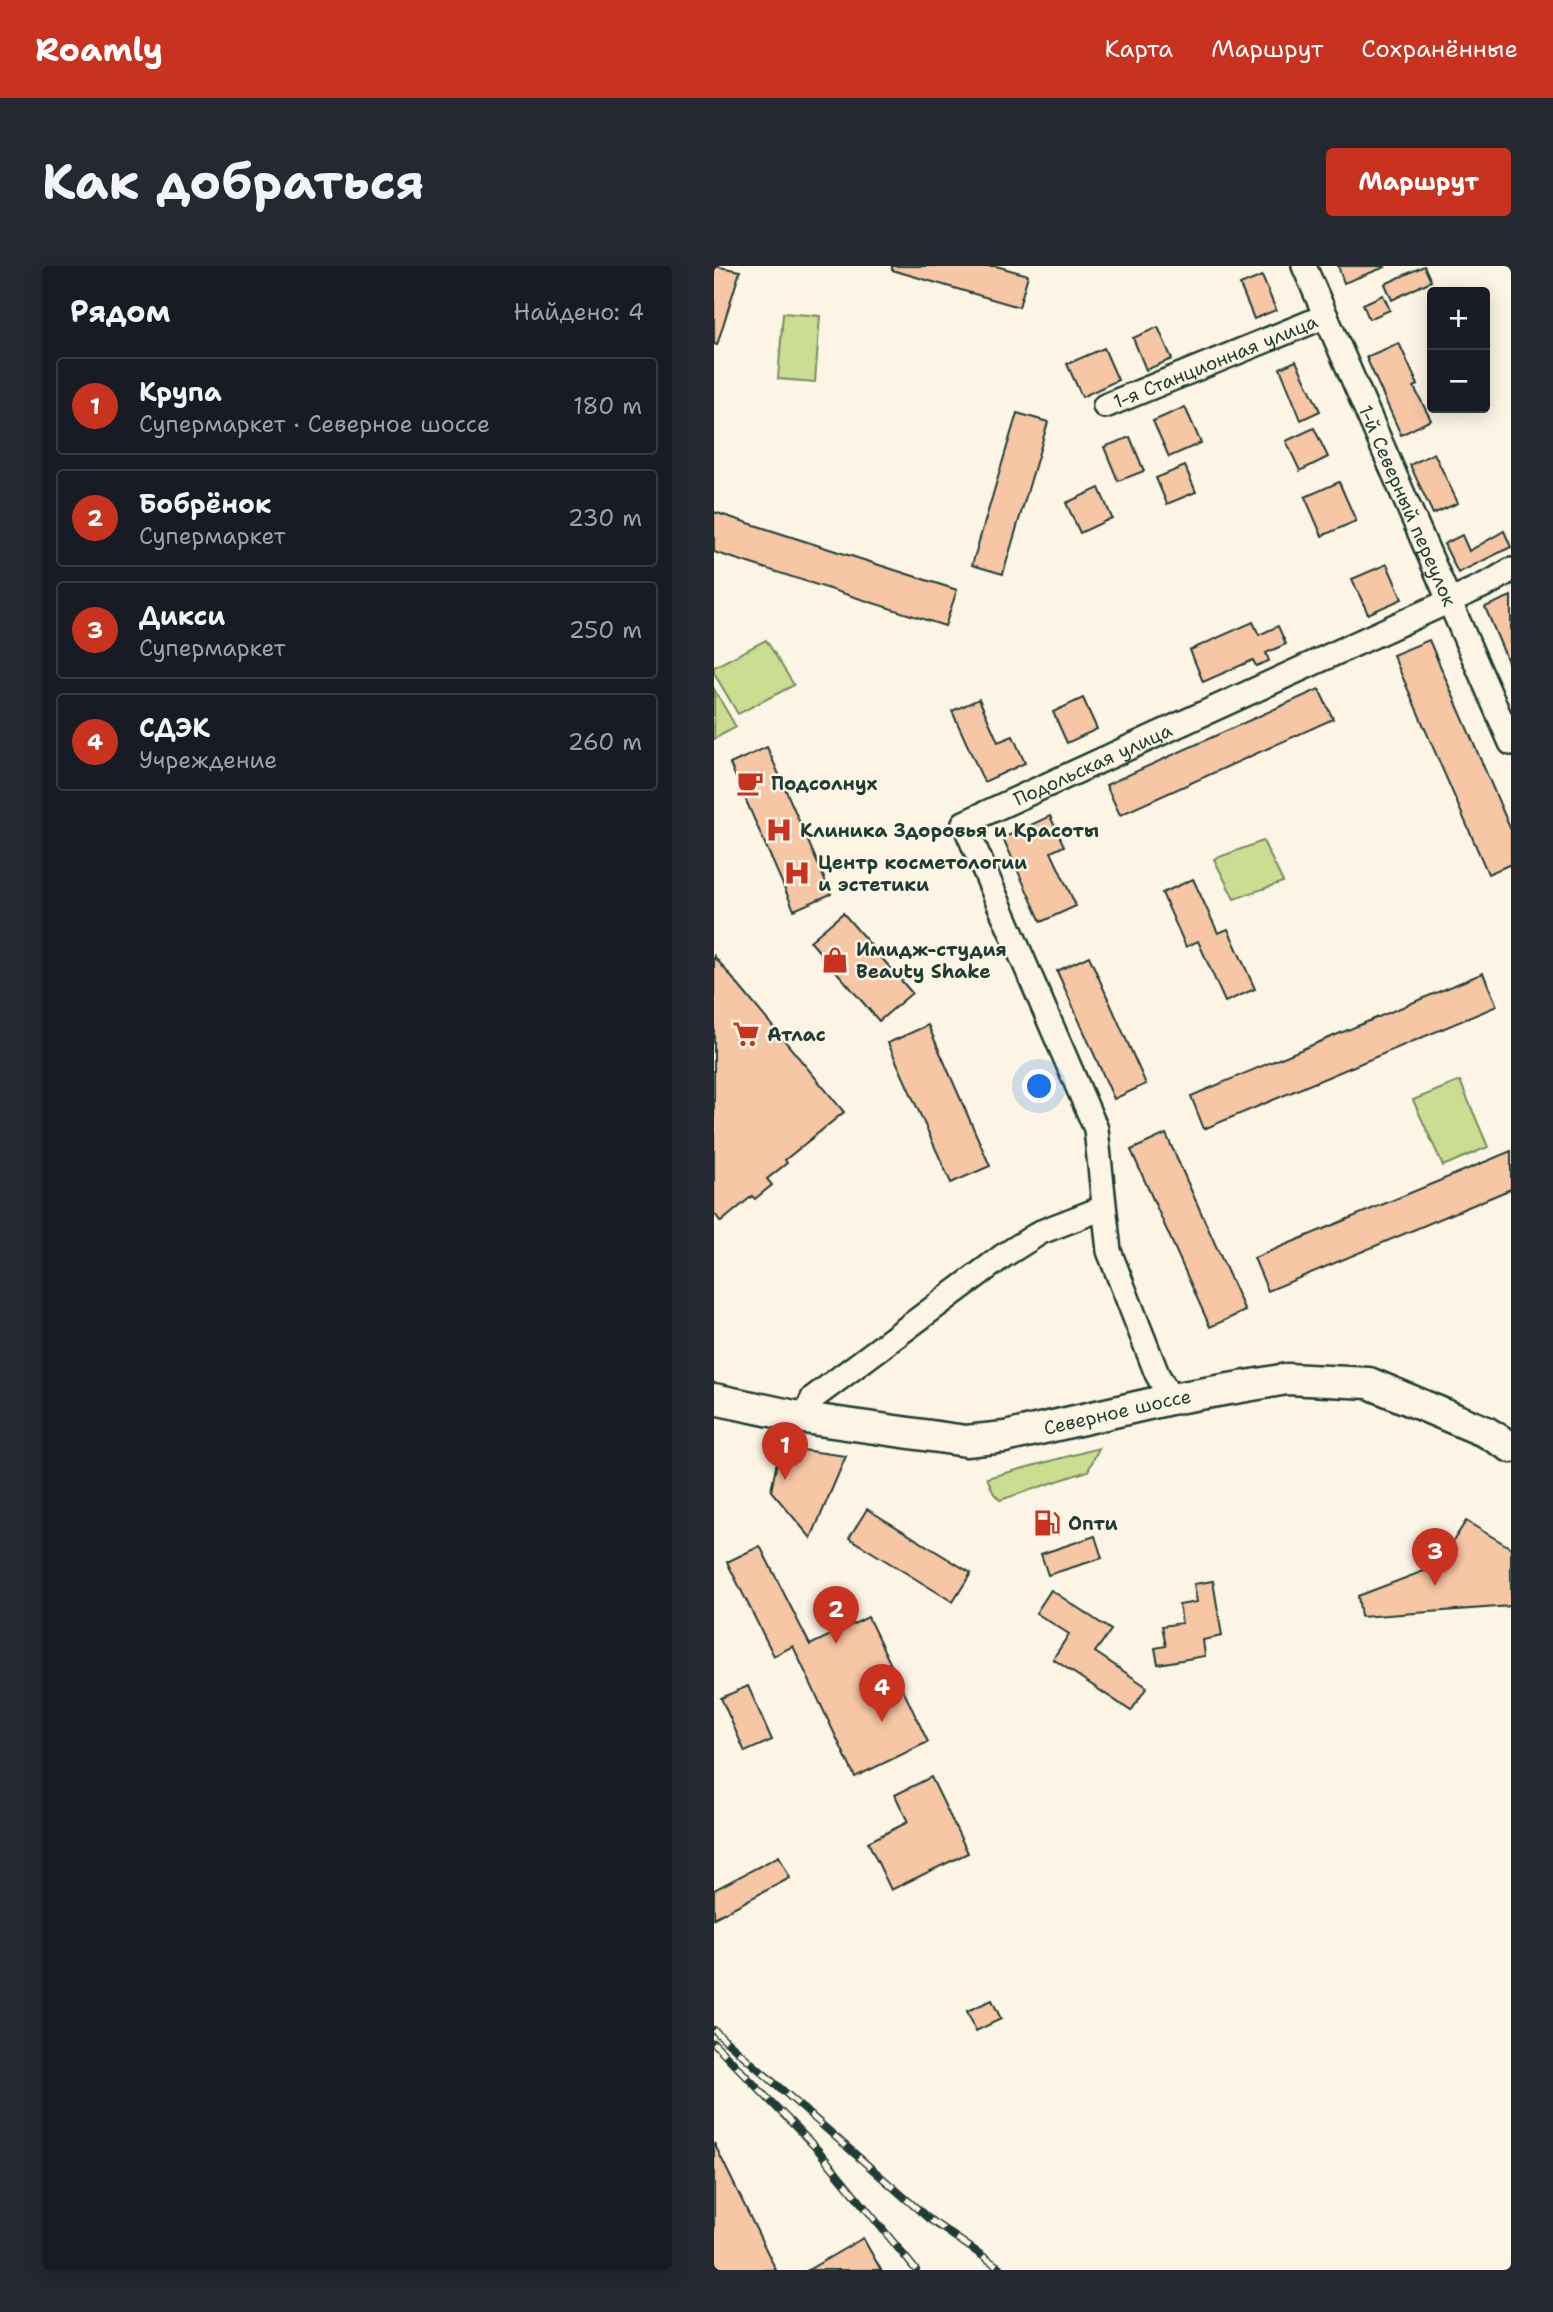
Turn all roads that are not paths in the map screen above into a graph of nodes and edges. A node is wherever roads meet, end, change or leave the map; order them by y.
1 (1304, 266) edge
2 (1326, 317) junction
3 (1105, 406) dead end
4 (1511, 570) edge
5 (1451, 600) junction
6 (1511, 743) edge
7 (1103, 1209) junction
8 (714, 1399) edge
9 (1171, 1399) junction
10 (804, 1418) junction
11 (1511, 1447) edge

1 - 2 street, 1-й Северный переулок
2 - 3 street, 1-я Станционная улица
2 - 5 street, 1-й Северный переулок
4 - 5 street, Подольская улица
5 - 6 street, 1-й Северный переулок
5 - 7 street, Подольская улица
7 - 9 street, Подольская улица
7 - 10 street
8 - 10 main road, Северное шоссе
9 - 10 main road, Северное шоссе
9 - 11 main road, Северное шоссе

